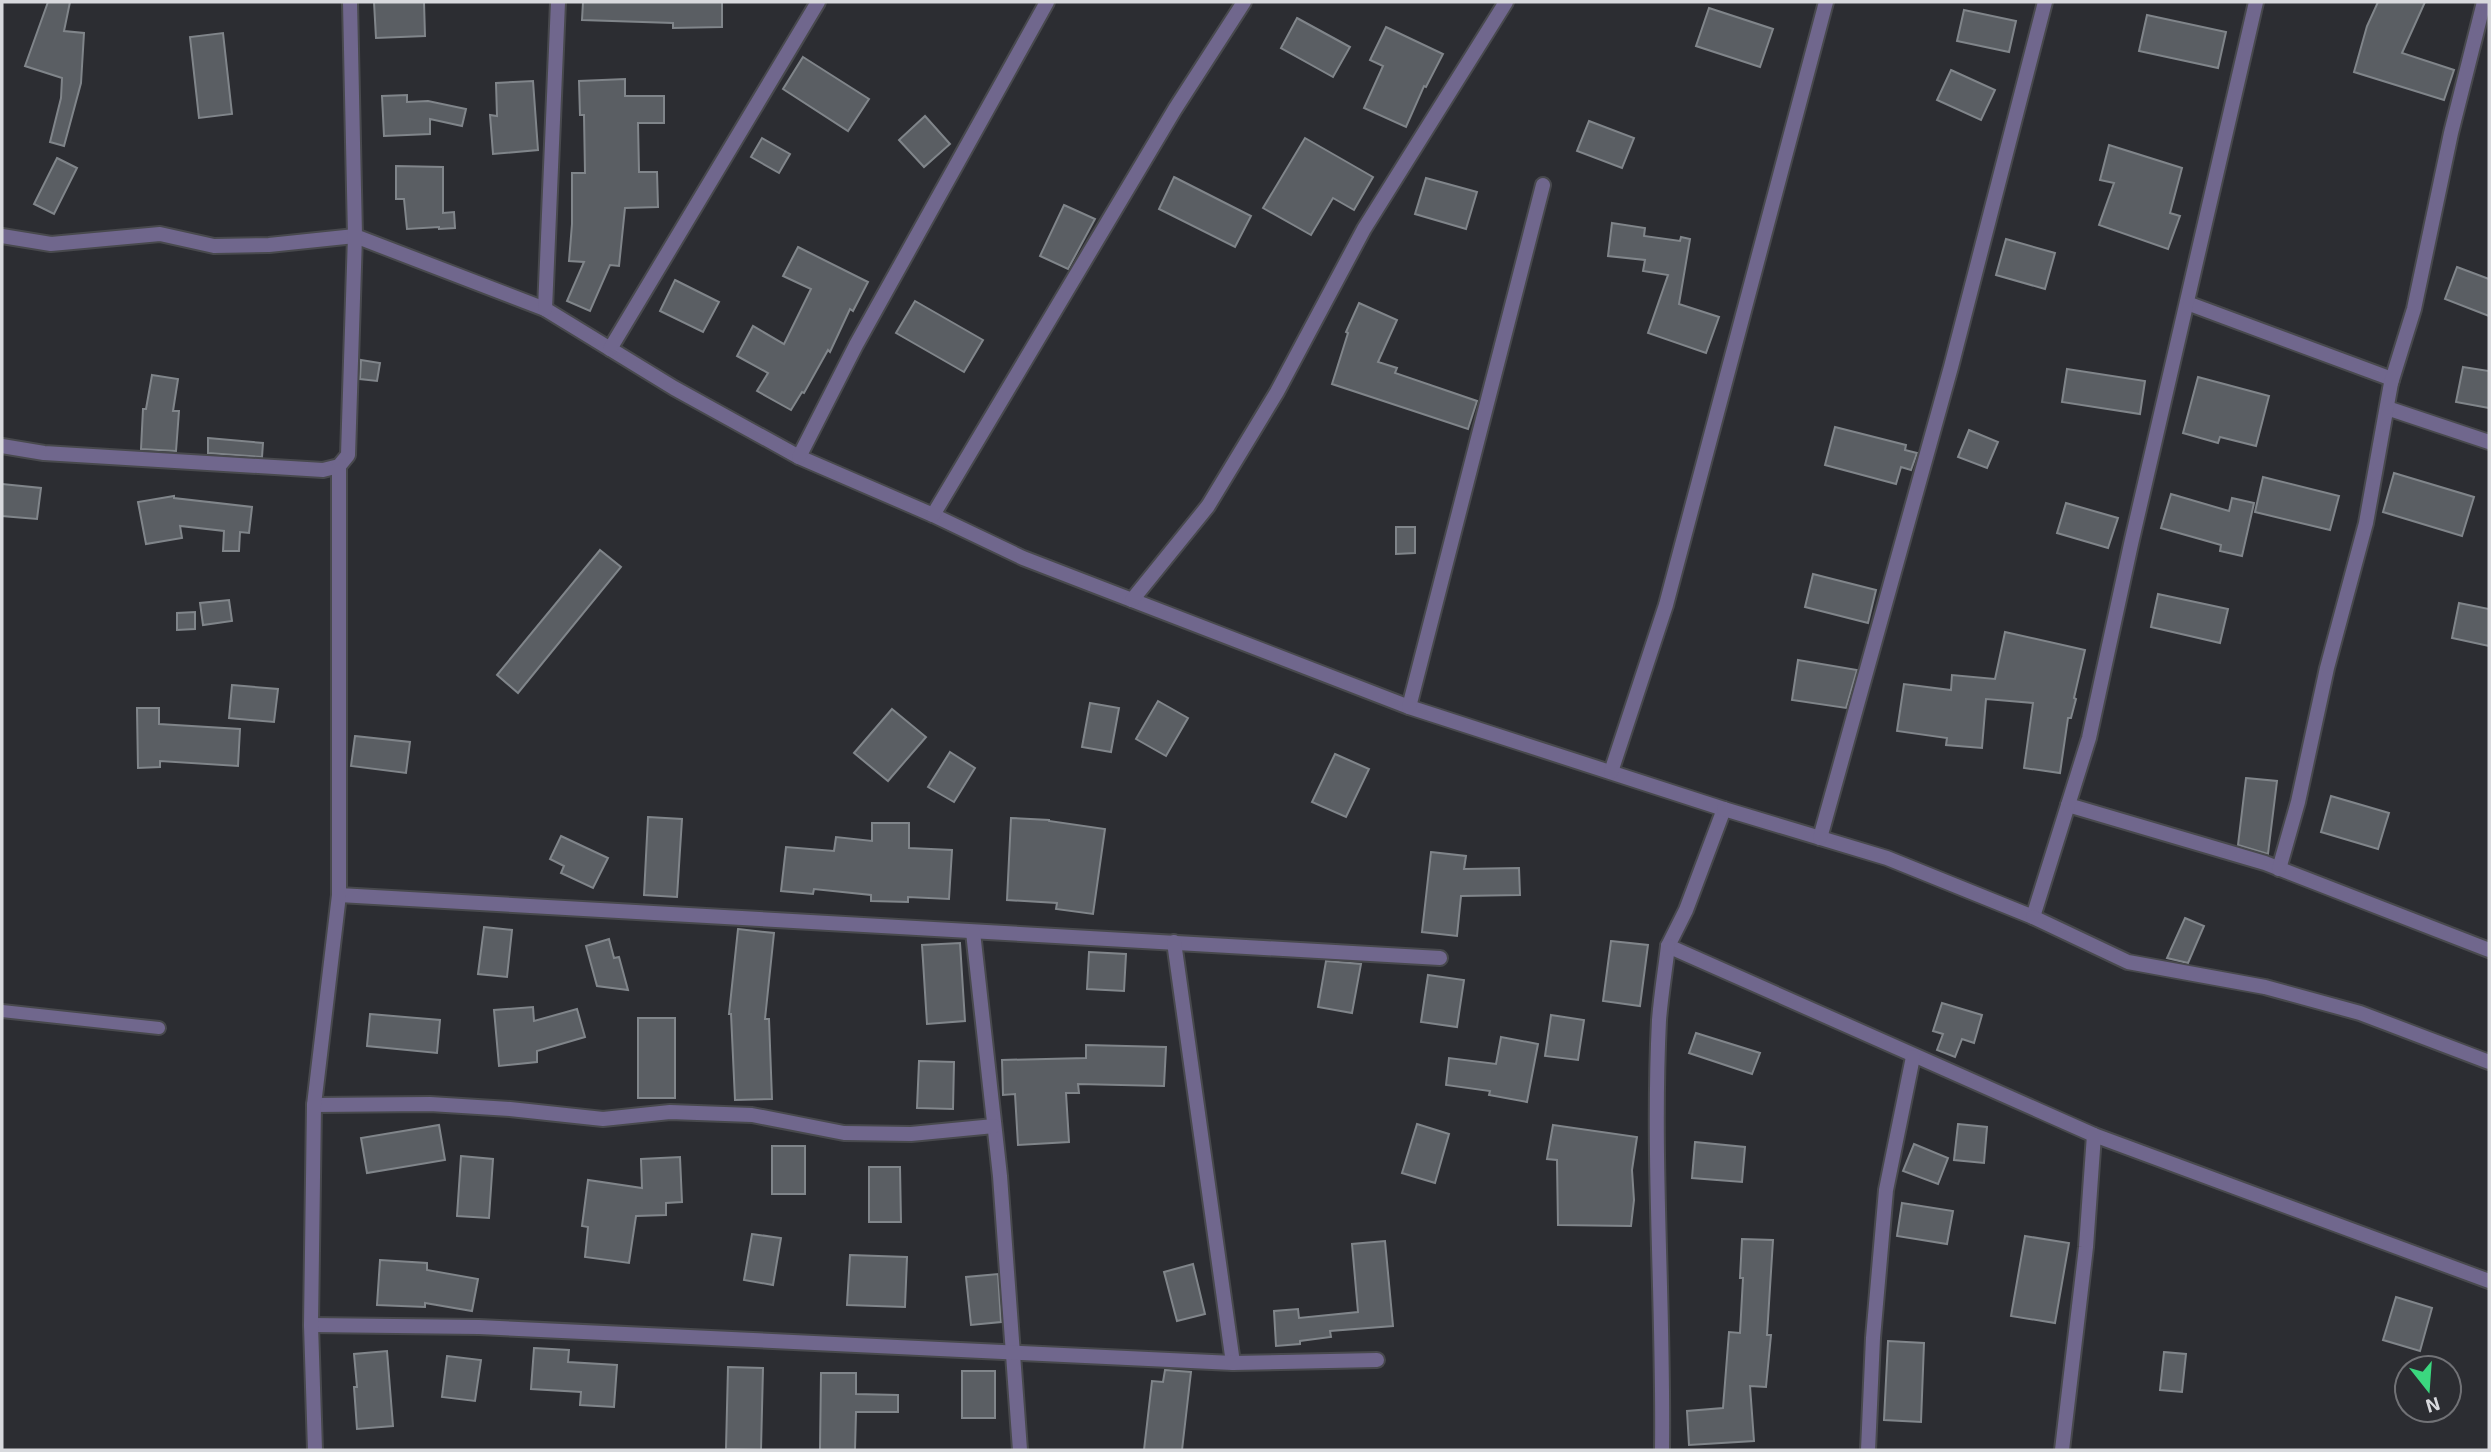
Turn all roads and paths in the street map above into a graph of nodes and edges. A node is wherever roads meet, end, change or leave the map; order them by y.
1 (350, 2) edge
2 (558, 2) edge
3 (818, 2) edge
4 (1047, 2) edge
5 (1244, 2) edge
6 (1506, 2) edge
7 (1826, 2) edge
8 (2045, 2) edge
9 (2256, 2) edge
10 (2484, 2) edge
11 (1543, 185) dead end
12 (2, 236) edge
13 (355, 236) junction
14 (2187, 303) junction
15 (545, 309) junction
16 (610, 349) junction
17 (2391, 383) junction
18 (2387, 408) junction
19 (2489, 442) edge
20 (2, 446) edge
21 (799, 457) junction
22 (339, 466) junction
23 (933, 515) junction
24 (1132, 600) junction
25 (1409, 707) junction
26 (1611, 772) junction
27 (2068, 805) junction
28 (1724, 809) junction
29 (1820, 838) junction
30 (2279, 869) junction
31 (339, 895) junction
32 (2033, 917) junction
33 (973, 932) junction
34 (1174, 942) junction
35 (1668, 946) junction
36 (2489, 950) edge
37 (1440, 958) dead end
38 (2, 1011) edge
39 (159, 1028) dead end
40 (1913, 1057) junction
41 (2489, 1062) edge
42 (314, 1105) junction
43 (994, 1126) junction
44 (2094, 1135) junction
45 (2489, 1281) edge
46 (311, 1325) junction
47 (1013, 1352) junction
48 (1377, 1360) dead end
49 (1233, 1363) junction
50 (315, 1450) edge
51 (1020, 1450) edge
52 (1662, 1450) edge
53 (1868, 1450) edge
54 (2062, 1450) edge

1 - 13 street
2 - 15 street
3 - 16 street
4 - 21 street
5 - 23 street
6 - 24 street
7 - 26 street
8 - 29 street
9 - 14 street
10 - 17 street
11 - 25 street
12 - 13 street
13 - 15 street
13 - 22 street
14 - 17 street
14 - 27 street
15 - 16 street
16 - 21 street
17 - 18 street
18 - 19 street
18 - 30 street
20 - 22 street
21 - 23 street
22 - 31 street
23 - 24 street
24 - 25 street
25 - 26 street
26 - 28 street
27 - 30 street
27 - 32 street
28 - 29 street
28 - 35 street
29 - 32 street
30 - 36 street
31 - 33 street
31 - 42 street
32 - 41 street
33 - 34 street
33 - 43 street
34 - 37 street
34 - 49 street
35 - 40 street
35 - 52 street
38 - 39 lane
40 - 44 street
40 - 53 street
42 - 43 street
42 - 46 street
43 - 47 street
44 - 45 street
44 - 54 street
46 - 47 street
46 - 50 street
47 - 49 street
47 - 51 street
48 - 49 street

